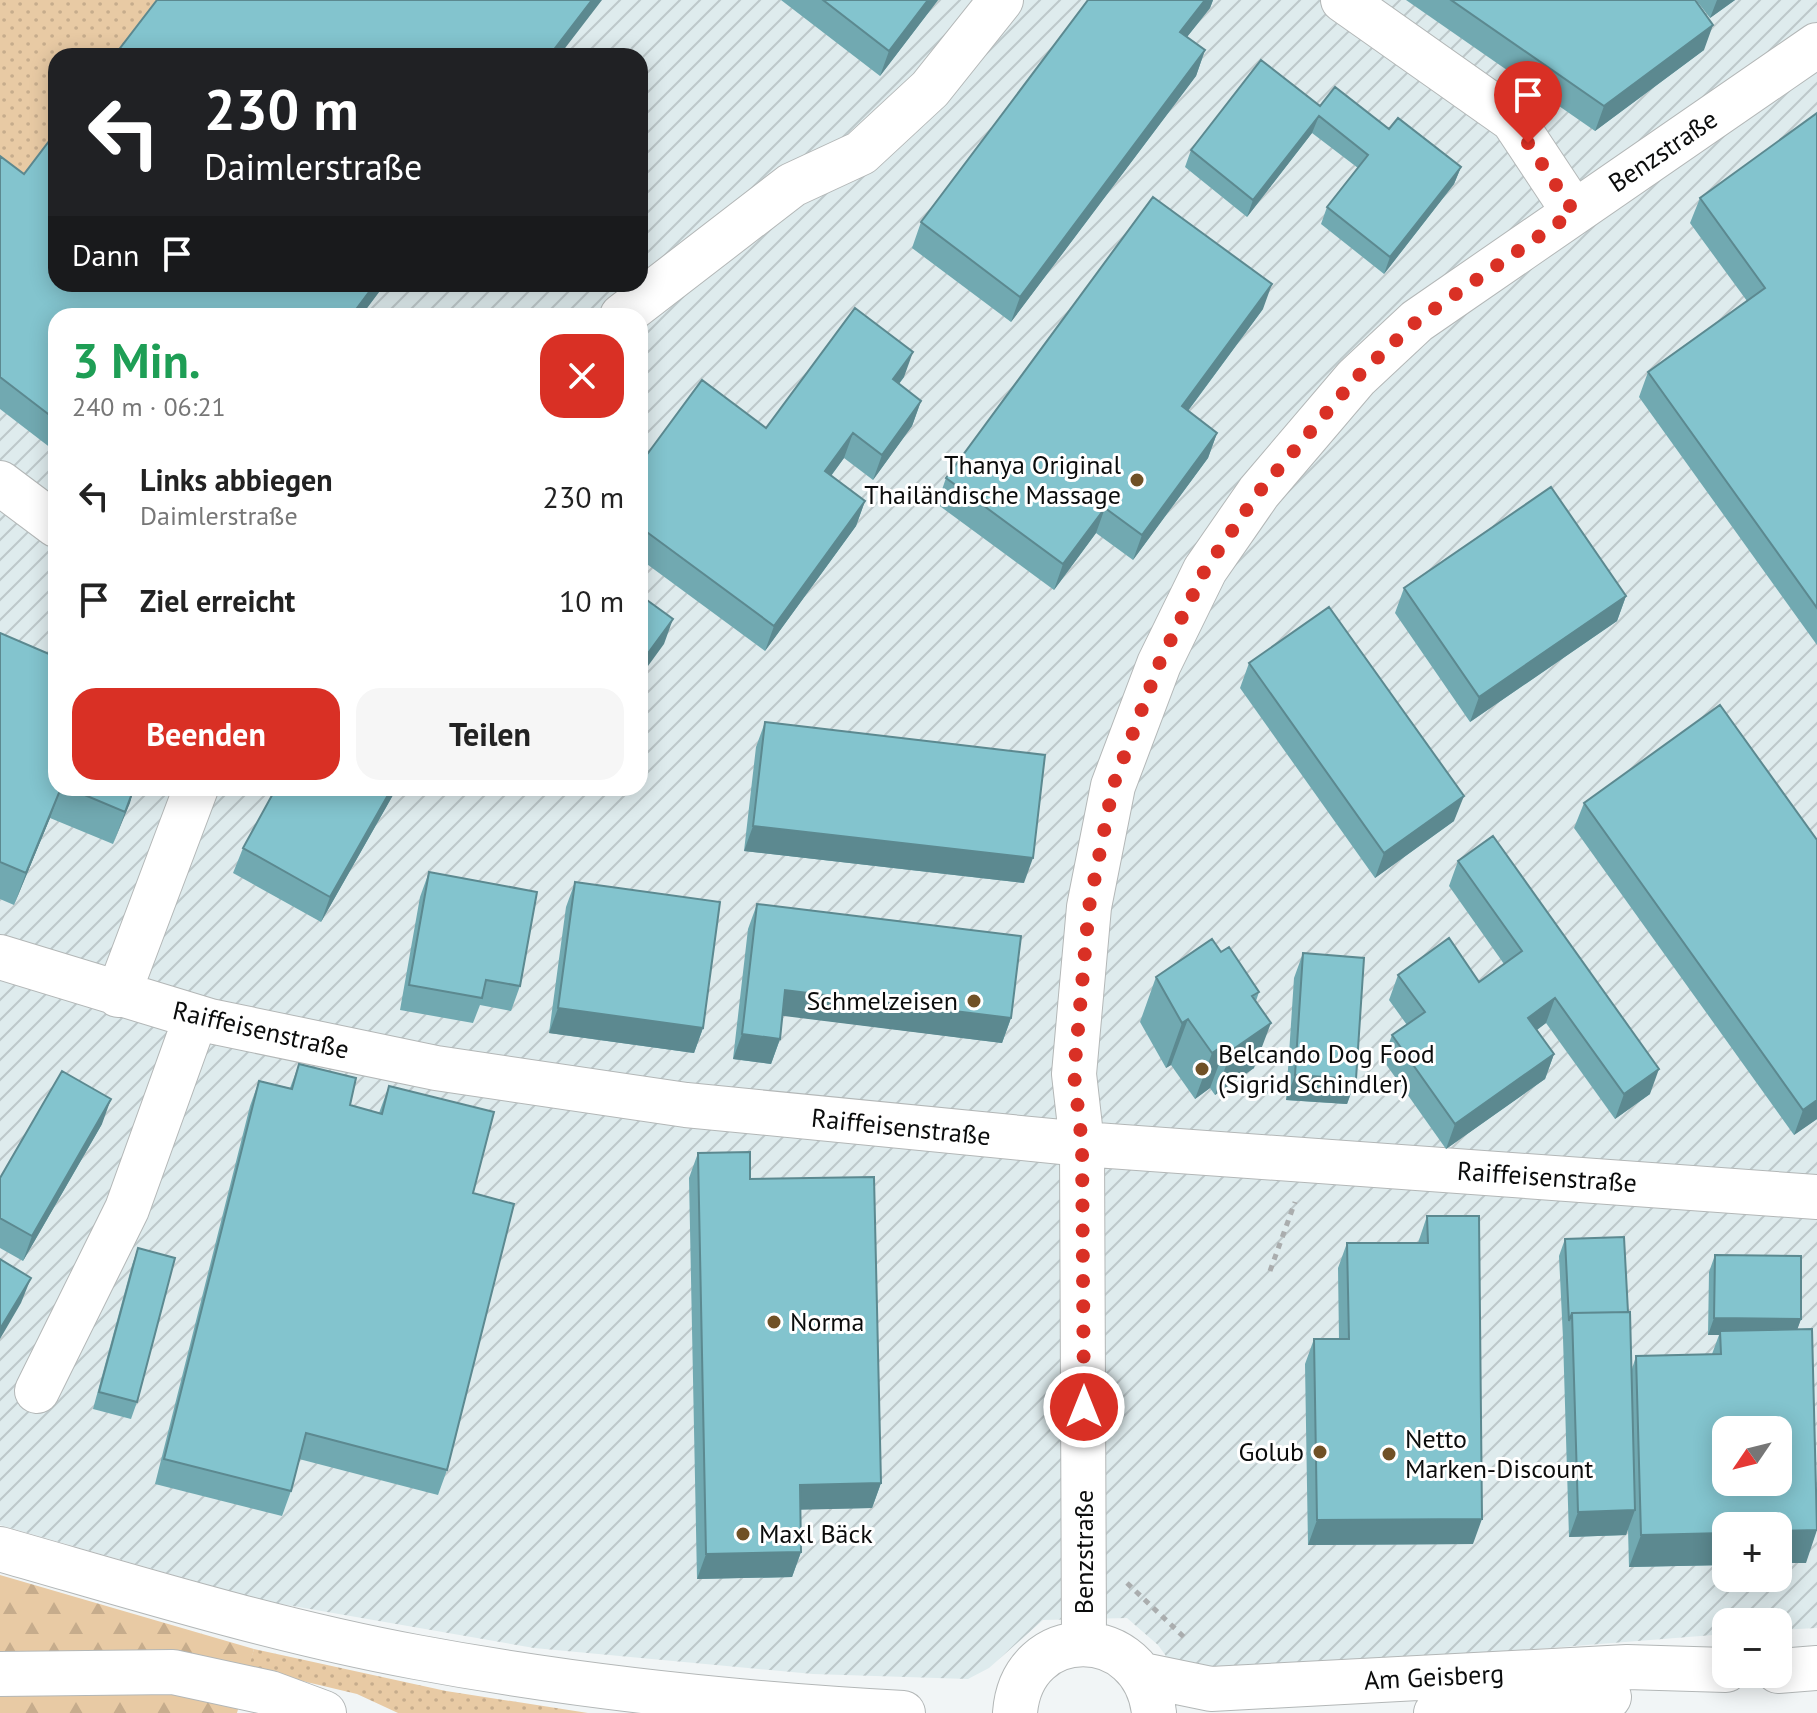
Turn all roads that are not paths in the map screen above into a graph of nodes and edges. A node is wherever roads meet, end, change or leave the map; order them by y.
1 (1001, 0) edge
2 (1343, 0) edge
3 (1817, 45) edge
4 (1574, 212) junction
5 (632, 308) edge
6 (0, 483) edge
7 (48, 519) edge
8 (193, 796) edge
9 (0, 957) edge
10 (118, 995) junction
11 (196, 1017) junction
12 (1082, 1144) junction
13 (1817, 1197) edge
14 (37, 1391) dead end
15 (0, 1549) edge
16 (1084, 1643) junction
17 (1817, 1668) edge
18 (1712, 1670) edge
19 (1792, 1670) edge
20 (0, 1674) edge
21 (1712, 1681) edge
22 (1149, 1694) edge
23 (324, 1713) edge
24 (903, 1713) edge
25 (1015, 1713) edge
26 (1436, 1713) edge

1 - 5 street
2 - 4 street
3 - 4 street, Benzstraße
4 - 12 street, Benzstraße
6 - 7 street
8 - 10 street
9 - 10 street, Raiffeisenstraße
10 - 11 street, Raiffeisenstraße
11 - 12 street, Raiffeisenstraße
11 - 14 street
12 - 13 street, Raiffeisenstraße
12 - 16 street, Benzstraße
15 - 24 street
16 - 22 street
16 - 25 street
17 - 19 street
18 - 22 street, Am Geisberg
20 - 23 street
21 - 26 street, Am Geisberg

